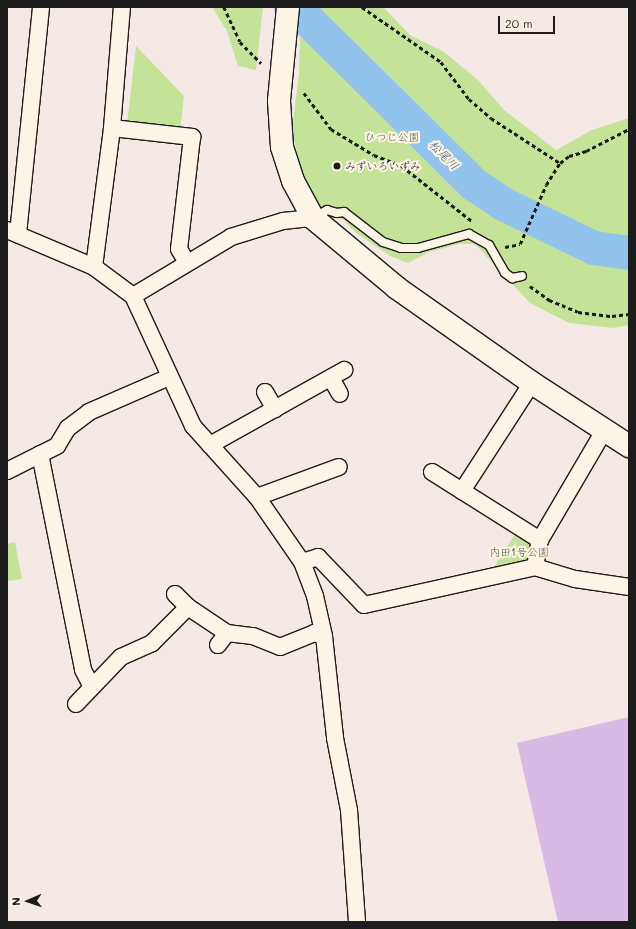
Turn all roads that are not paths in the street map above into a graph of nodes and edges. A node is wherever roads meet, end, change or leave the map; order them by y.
1 (41, 7) edge
2 (122, 7) edge
3 (288, 7) edge
4 (112, 128) junction
5 (313, 218) junction
6 (13, 232) edge
7 (187, 263) junction
8 (94, 267) junction
9 (522, 276) road end
10 (133, 296) junction
11 (169, 378) junction
12 (532, 383) junction
13 (265, 392) dead end
14 (340, 394) dead end
15 (275, 409) junction
16 (604, 431) junction
17 (210, 445) junction
18 (629, 446) edge
19 (40, 454) junction
20 (339, 467) dead end
21 (7, 470) edge
22 (432, 472) dead end
23 (462, 491) junction
24 (257, 497) junction
25 (540, 540) junction
26 (302, 562) junction
27 (535, 567) junction
28 (629, 587) edge
29 (175, 594) dead end
30 (188, 607) junction
31 (324, 636) junction
32 (92, 687) junction
33 (76, 704) dead end
34 (357, 922) edge

1 - 6 street
2 - 4 street
3 - 5 street
4 - 7 street
4 - 8 street
5 - 7 street
5 - 9 lane
5 - 12 street
6 - 8 street
7 - 10 street
8 - 10 street
10 - 11 street
11 - 17 street
11 - 19 street
12 - 16 street
12 - 23 street
13 - 15 street
14 - 15 street
15 - 17 street
16 - 18 street
16 - 25 street
17 - 24 street
19 - 21 street
19 - 32 street
20 - 24 street
22 - 23 street
23 - 25 street
24 - 26 street
25 - 27 street
26 - 27 street
26 - 31 street
27 - 28 street
29 - 30 street
30 - 31 street
30 - 32 street
31 - 34 street
32 - 33 street

